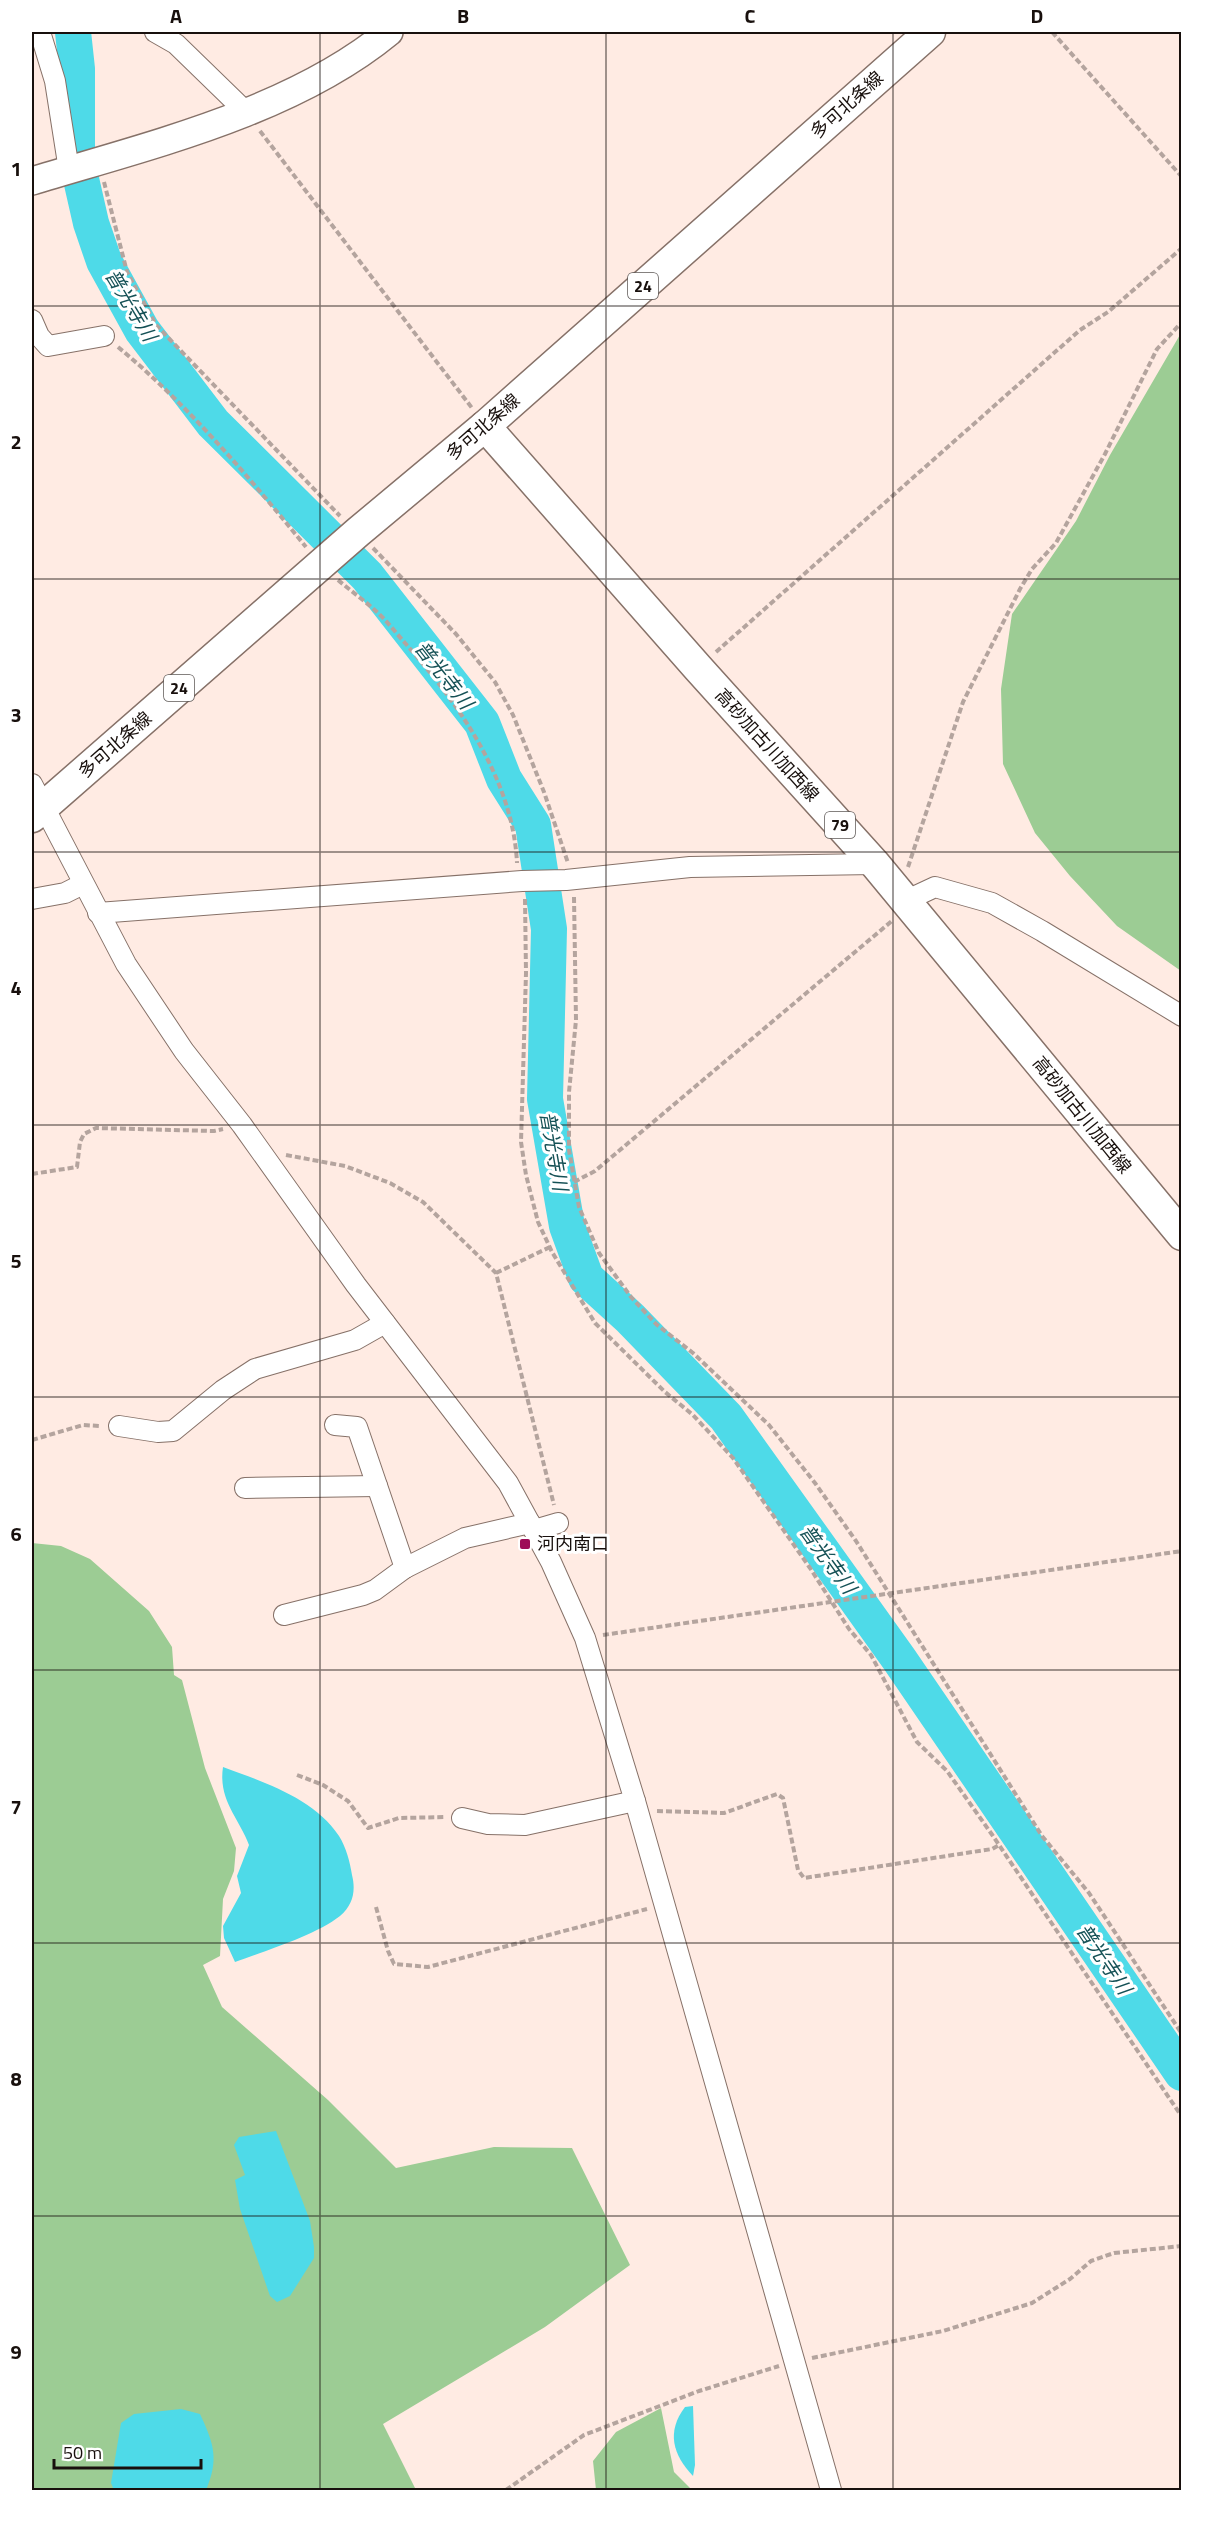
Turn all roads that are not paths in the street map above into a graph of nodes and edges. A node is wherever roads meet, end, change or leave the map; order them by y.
1 (40, 32) edge
2 (154, 32) edge
3 (389, 32) edge
4 (930, 32) edge
5 (182, 38) edge
6 (247, 113) junction
7 (69, 170) junction
8 (32, 182) edge
9 (32, 320) edge
10 (104, 336) road end
11 (485, 426) junction
12 (36, 803) edge
13 (83, 884) junction
14 (896, 889) junction
15 (32, 899) edge
16 (98, 913) junction
17 (1182, 1016) edge
18 (1182, 1235) edge
19 (384, 1323) junction
20 (335, 1425) dead end
21 (119, 1426) road end
22 (377, 1486) junction
23 (245, 1488) dead end
24 (558, 1523) road end
25 (532, 1527) junction
26 (405, 1568) junction
27 (284, 1615) dead end
28 (637, 1807) junction
29 (462, 1818) road end
30 (831, 2490) edge

1 - 7 street
2 - 5 street
3 - 6 street
4 - 11 main road, 多可北条線 / 24
5 - 6 street
6 - 7 street
7 - 8 street
9 - 10 street
11 - 12 main road, 多可北条線 / 24
11 - 14 main road, 高砂加古川加西線 / 79
12 - 13 street
13 - 15 street
13 - 16 street
14 - 16 street
14 - 17 street
14 - 18 main road, 高砂加古川加西線 / 79
16 - 19 street
19 - 21 street
19 - 25 street
20 - 22 street
22 - 23 street
22 - 26 street
24 - 25 street
25 - 26 street
25 - 28 street
26 - 27 street
28 - 29 street
28 - 30 street

